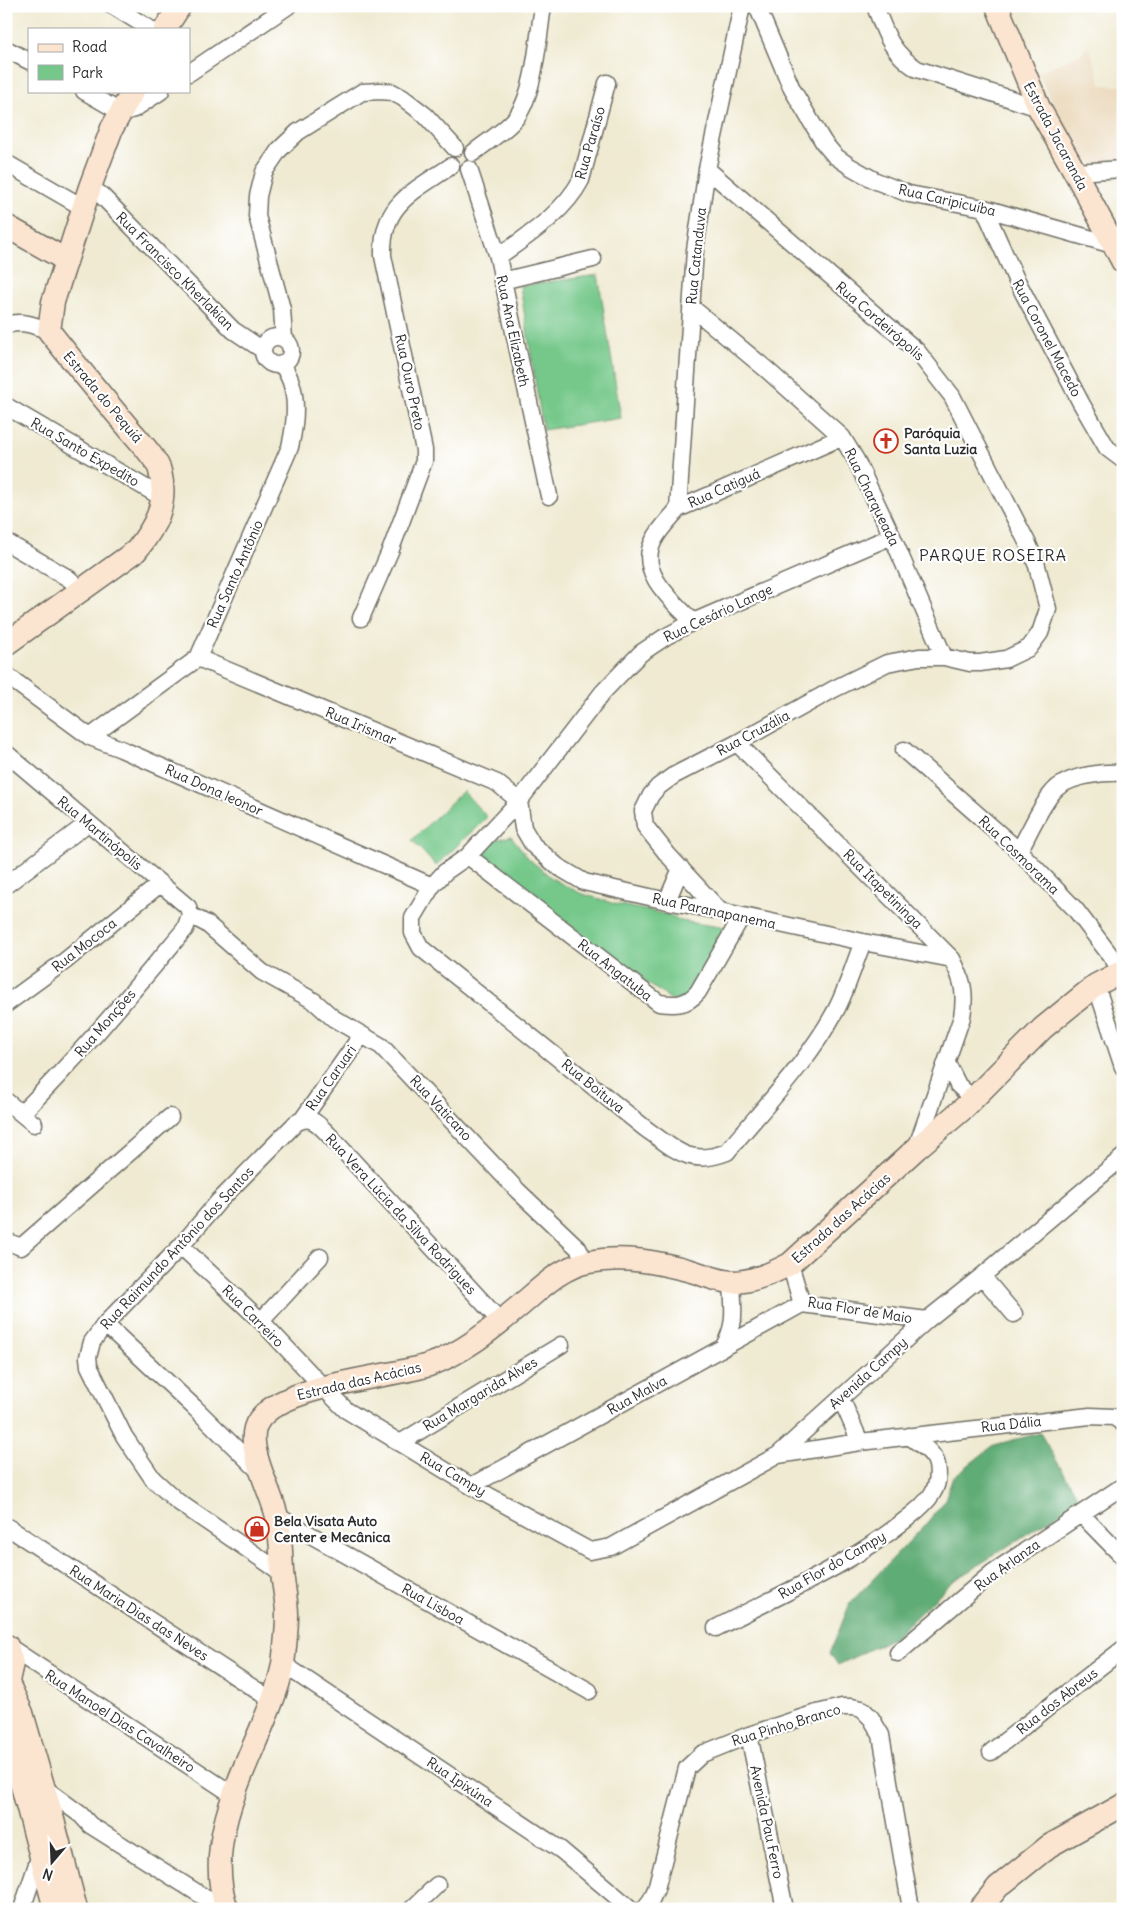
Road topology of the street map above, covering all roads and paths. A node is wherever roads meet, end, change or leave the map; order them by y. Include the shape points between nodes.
1 (113, 6) edge
2 (180, 6) edge
3 (288, 6) edge
4 (543, 6) edge
5 (742, 6) edge
6 (757, 6) edge
7 (875, 6) edge
8 (997, 6) edge
9 (148, 28) edge
10 (166, 28) edge
11 (6, 49) edge
12 (28, 60) edge
13 (190, 72) edge
14 (607, 83) dead end
15 (86, 92) edge
16 (132, 92) edge
17 (160, 92) edge
18 (1038, 108) junction
19 (122, 113) junction
20 (455, 148) junction
21 (471, 161) junction
22 (6, 163) edge
23 (451, 166) junction
24 (707, 169) junction
25 (1123, 169) edge
26 (1075, 172) junction
27 (87, 198) junction
28 (984, 208) junction
29 (6, 226) edge
30 (1118, 253) edge
31 (498, 257) junction
32 (593, 259) dead end
33 (66, 260) junction
34 (502, 282) junction
35 (691, 307) junction
36 (6, 325) edge
37 (49, 331) junction
38 (284, 339) junction
39 (264, 350) junction
40 (282, 364) junction
41 (6, 406) edge
42 (842, 436) junction
43 (1123, 460) edge
44 (549, 496) dead end
45 (163, 498) junction
46 (678, 509) junction
47 (892, 536) junction
48 (6, 542) edge
49 (82, 590) junction
50 (361, 618) dead end
51 (693, 622) junction
52 (6, 644) edge
53 (944, 657) junction
54 (198, 658) junction
55 (6, 675) edge
56 (90, 737) junction
57 (737, 743) junction
58 (904, 750) dead end
59 (7, 756) edge
60 (1123, 772) edge
61 (519, 801) junction
62 (88, 822) junction
63 (1019, 851) junction
64 (468, 856) junction
65 (681, 868) junction
66 (160, 884) junction
67 (6, 885) edge
68 (432, 886) junction
69 (667, 901) junction
70 (720, 911) junction
71 (742, 916) junction
72 (188, 922) junction
73 (862, 942) junction
74 (952, 959) junction
75 (1123, 971) edge
76 (275, 979) joint
77 (1096, 985) junction
78 (6, 1004) edge
79 (361, 1036) junction
80 (947, 1063) junction
81 (1123, 1067) edge
82 (973, 1099) junction
83 (6, 1101) edge
84 (170, 1117) dead end
85 (299, 1121) junction
86 (917, 1148) junction
87 (1123, 1157) edge
88 (14, 1244) edge
89 (181, 1246) junction
90 (320, 1257) dead end
91 (585, 1262) junction
92 (790, 1264) junction
93 (982, 1276) junction
94 (732, 1282) junction
95 (802, 1304) junction
96 (1014, 1314) dead end
97 (927, 1320) junction
98 (261, 1321) junction
99 (501, 1322) junction
100 (105, 1324) junction
101 (561, 1345) dead end
102 (723, 1348) junction
103 (323, 1388) junction
104 (841, 1398) junction
105 (1118, 1420) edge
106 (909, 1436) junction
107 (860, 1442) junction
108 (400, 1443) junction
109 (778, 1455) junction
110 (262, 1475) junction
111 (472, 1486) junction
112 (1123, 1486) edge
113 (1081, 1514) junction
114 (277, 1516) junction
115 (6, 1526) edge
116 (590, 1551) joint
117 (1123, 1557) edge
118 (282, 1574) junction
119 (716, 1628) dead end
120 (7, 1646) edge
121 (1123, 1649) edge
122 (898, 1653) dead end
123 (283, 1664) junction
124 (7, 1680) edge
125 (589, 1691) dead end
126 (273, 1701) junction
127 (6, 1726) edge
128 (749, 1735) junction
129 (991, 1752) dead end
130 (43, 1787) junction
131 (234, 1796) junction
132 (1123, 1805) edge
133 (44, 1824) junction
134 (90, 1825) junction
135 (41, 1852) junction
136 (437, 1885) dead end
137 (22, 1909) edge
138 (56, 1909) edge
139 (76, 1909) edge
140 (223, 1909) edge
141 (228, 1909) edge
142 (412, 1909) edge
143 (631, 1909) edge
144 (644, 1909) edge
145 (785, 1909) edge
146 (911, 1909) edge
147 (980, 1909) edge

1 - 9 street
2 - 10 main road
3 - 13 street
4 - 21 street via 530,86 521,109
5 - 24 street, Rua Catanduva
6 - 28 street, Rua Caripicuíba via 792,89 835,156 876,181 909,194
7 - 18 street via 893,47 902,59 917,69
8 - 18 main road, Estrada Jacaranda
11 - 12 street
14 - 31 street, Rua Paraíso via 581,180 575,191 555,212
15 - 19 street
16 - 19 main road
17 - 19 street
18 - 26 main road, Estrada Jacaranda
19 - 27 main road via 112,128
20 - 21 street via 463,146 470,150
20 - 23 street via 448,158
20 - 38 street via 403,98 392,92 380,91 362,92 298,132 279,150 264,172 257,216 282,309
21 - 23 street via 462,172
21 - 31 street, Rua Ana Elizabeth
22 - 27 street, Rua Francisco Kherlakian
23 - 50 street, Rua Ouro Preto via 395,207 384,233 382,256 424,461
24 - 35 street, Rua Catanduva via 695,250
24 - 53 street, Rua Cordeirópolis via 925,360 952,396 1019,525 1037,566 1048,609 1040,633 1029,648 1006,659 980,664
25 - 26 street
26 - 30 main road, Estrada Jacaranda
27 - 33 main road
27 - 39 street, Rua Francisco Kherlakian via 101,195 233,330
28 - 30 street, Rua Caripicuíba
28 - 43 street, Rua Coronel Macedo via 1015,277 1081,402 1107,448
29 - 33 main road
31 - 34 street, Rua Ana Elizabeth
32 - 34 street
33 - 37 main road via 53,302
34 - 44 street, Rua Ana Elizabeth
35 - 42 street, Rua Charqueada
35 - 46 street, Rua Catanduva
36 - 37 street via 33,324
37 - 45 main road, Estrada do Pequiá via 160,469
38 - 39 street via 271,338
38 - 40 street via 290,345 291,354
39 - 40 street via 269,362
40 - 54 street, Rua Santo Antônio via 289,375 294,396 290,447
41 - 45 street, Rua Santo Expedito
42 - 46 street, Rua Catiguá
42 - 47 street, Rua Charqueada
45 - 49 main road, Estrada do Pequiá via 157,519 136,551
46 - 51 street, Rua Catiguá via 652,542 649,565 668,596
47 - 51 street, Rua Cesário Lange
47 - 53 street, Rua Charqueada
48 - 49 street via 68,578
49 - 52 main road, Estrada do Pequiá
51 - 61 street, Rua Cesário Lange via 657,642 629,665
53 - 57 street, Rua Cruzália via 919,657 886,663
54 - 56 street
54 - 61 street, Rua Irismar via 497,783
55 - 56 street, Rua Dona leonor
56 - 68 street, Rua Dona leonor
57 - 65 street, Rua Cruzália via 674,776 658,787 646,802 643,811 645,826
57 - 74 street, Rua Itapetininga
58 - 63 street, Rua Cosmorama
59 - 62 street, Rua Martinópolis
60 - 63 street via 1073,779 1058,787
61 - 64 street, Rua Boituva
61 - 69 street, Rua Paranapanema via 523,828 533,845 557,866 584,882
62 - 66 street, Rua Martinópolis
62 - 67 street
63 - 75 street, Rua Cosmorama via 1075,909
64 - 68 street, Rua Boituva
64 - 71 street, Rua Angatuba via 658,1003 682,1005 692,1000
65 - 69 street
65 - 70 street, Rua Cruzália
66 - 72 street, Rua Martinópolis via 188,907
66 - 78 street, Rua Mococa via 65,962
68 - 73 street, Rua Boituva via 413,918 413,933 421,948 646,1129 684,1155 696,1159 727,1152 800,1063 838,1008
69 - 70 street, Rua Paranapanema
70 - 71 street, Rua Paranapanema
71 - 73 street, Rua Paranapanema
72 - 76 street, Rua Martinópolis via 206,924 262,972
72 - 83 street, Rua Monções via 28,1118
73 - 74 street, Rua Paranapanema
74 - 80 street, Rua Itapetininga via 962,979 965,1001
75 - 77 main road, Estrada das Acácias
76 - 79 street, Rua Vaticano via 314,1001
77 - 81 street
77 - 82 main road, Estrada das Acácias via 1043,1028
79 - 85 street, Rua Caruari
79 - 91 street, Rua Vaticano via 381,1046 518,1191 578,1248
80 - 82 street via 958,1085
80 - 86 street, Rua Itapetininga
82 - 86 main road, Estrada das Acácias
84 - 88 street
85 - 89 street, Rua Raimundo Antônio dos Santos via 219,1201
85 - 99 street, Rua Vera Lúcia da Silva Rodrigues via 313,1120 328,1134
86 - 92 main road, Estrada das Acácias
87 - 93 street, Avenida Campy
89 - 98 street, Rua Carreiro
89 - 100 street, Rua Raimundo Antônio dos Santos
90 - 98 street
91 - 94 main road, Estrada das Acácias via 624,1259 654,1263
91 - 99 main road, Estrada das Acácias via 550,1280
92 - 94 main road, Estrada das Acácias via 763,1276
92 - 95 street, Rua Flor de Maio
93 - 96 street
93 - 97 street, Avenida Campy
94 - 102 street via 734,1316 731,1333
95 - 97 street, Rua Flor de Maio
95 - 102 street, Rua Malva
97 - 104 street, Avenida Campy
98 - 103 street, Rua Carreiro
99 - 103 main road, Estrada das Acácias via 460,1350 432,1364
100 - 110 street
100 - 118 street, Rua Raimundo Antônio dos Santos via 92,1342 88,1366 124,1436 153,1479 177,1501
101 - 108 street, Rua Margarida Alves
102 - 111 street, Rua Malva
103 - 108 street, Rua Campy via 346,1410
103 - 110 main road, Estrada das Acácias via 279,1402 262,1416 254,1431
104 - 107 street
104 - 109 street, Avenida Campy
105 - 106 street, Rua Dália via 1090,1416
106 - 107 street, Rua Dália
106 - 119 street, Rua Flor do Campy via 936,1461 936,1487 928,1500 868,1547
107 - 109 street, Rua Dália
108 - 111 street, Rua Campy
109 - 116 street, Avenida Campy via 611,1548
110 - 114 main road, Estrada das Acácias
111 - 116 street, Rua Campy
112 - 113 street, Rua Arlanza
113 - 117 street
113 - 122 street, Rua Arlanza via 992,1573
114 - 118 main road, Estrada das Acácias
114 - 125 street, Rua Lisboa
115 - 126 street, Rua Maria Dias das Neves
118 - 123 main road, Estrada das Acácias via 287,1614
120 - 124 main road via 12,1664
120 - 131 street, Rua Manoel Dias Cavalheiro
121 - 129 street, Rua dos Abreus
123 - 126 main road, Estrada das Acácias
123 - 143 street, Rua Ipixúna via 561,1850
124 - 130 main road via 22,1713
126 - 131 main road, Estrada das Acácias
127 - 133 main road
128 - 144 street, Rua Pinho Branco via 702,1754 687,1768 656,1889
128 - 145 street, Avenida Pau Ferro
128 - 146 street, Rua Pinho Branco via 842,1707 862,1709 872,1718 881,1735
130 - 133 main road
130 - 134 street
131 - 141 main road, Estrada das Acácias via 219,1851 222,1892
132 - 147 main road via 1049,1846 998,1887
133 - 134 street via 72,1820
133 - 135 main road
133 - 139 main road
134 - 140 street
135 - 137 street
135 - 138 main road
136 - 142 street

